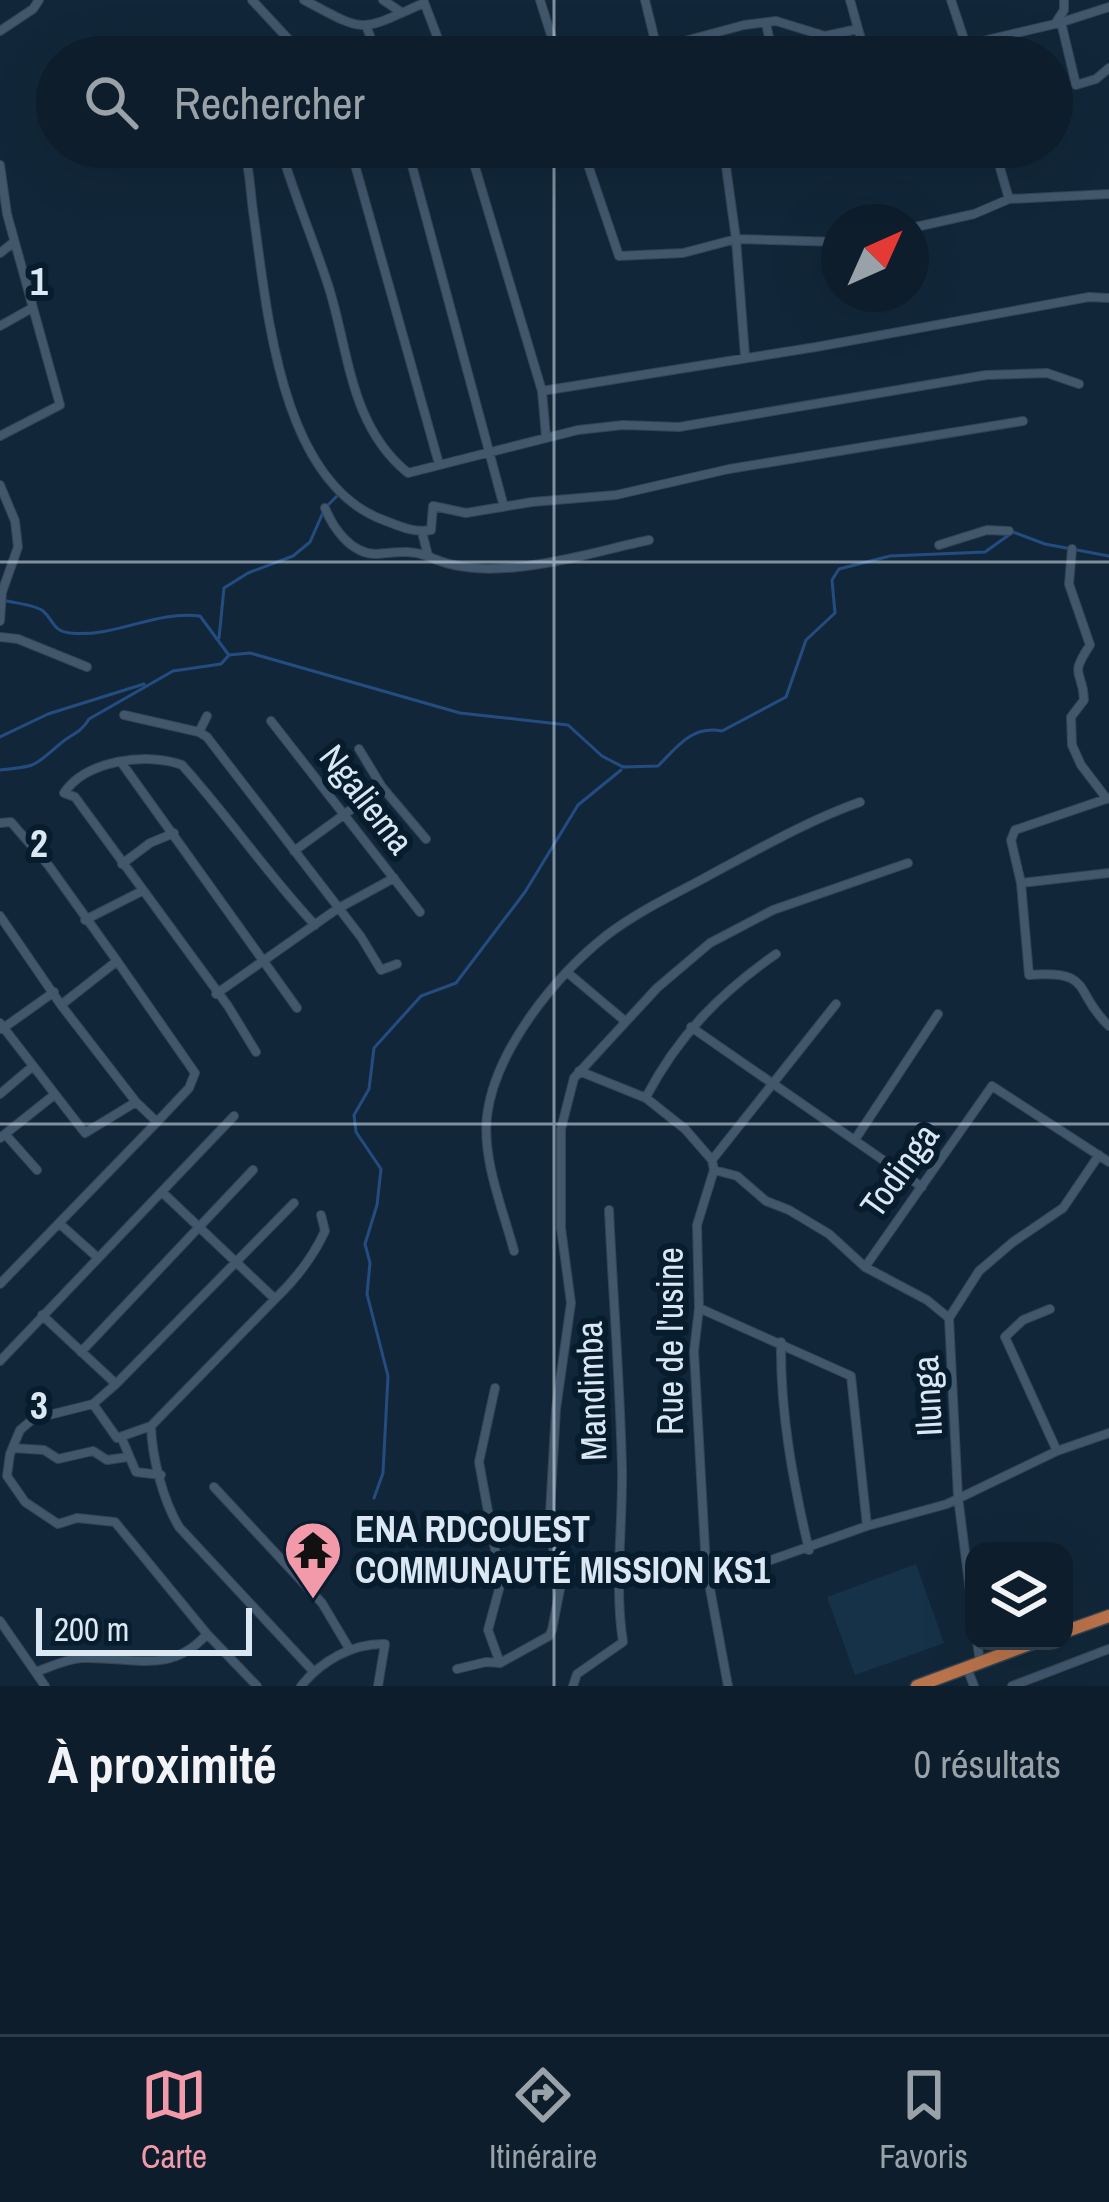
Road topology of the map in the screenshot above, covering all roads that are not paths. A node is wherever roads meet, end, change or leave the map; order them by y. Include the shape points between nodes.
1 (39, 0) edge
2 (251, 0) edge
3 (304, 0) edge
4 (383, 0) edge
5 (540, 0) edge
6 (644, 0) edge
7 (850, 0) edge
8 (951, 0) edge
9 (1064, 0) edge
10 (424, 2) edge
11 (1109, 7) edge
12 (402, 13) junction
13 (1059, 21) junction
14 (766, 23) junction
15 (368, 28) junction
16 (858, 29) junction
17 (0, 31) edge
18 (285, 36) edge
19 (371, 36) edge
20 (437, 36) edge
21 (551, 36) edge
22 (653, 36) edge
23 (717, 36) edge
24 (769, 36) edge
25 (860, 36) edge
26 (963, 36) edge
27 (1001, 36) edge
28 (1063, 36) edge
29 (1109, 70) edge
30 (1073, 75) edge
31 (0, 165) edge
32 (247, 168) edge
33 (287, 168) edge
34 (356, 168) edge
35 (414, 168) edge
36 (476, 168) edge
37 (589, 168) edge
38 (726, 168) edge
39 (1000, 168) edge
40 (1109, 194) edge
41 (1009, 200) junction
42 (929, 223) edge
43 (736, 239) junction
44 (821, 241) edge
45 (14, 242) junction
46 (0, 253) edge
47 (1109, 298) edge
48 (32, 308) junction
49 (0, 326) edge
50 (745, 356) junction
51 (1079, 384) dead end
52 (542, 391) junction
53 (1023, 421) dead end
54 (0, 436) edge
55 (546, 437) junction
56 (488, 456) junction
57 (439, 464) junction
58 (0, 484) edge
59 (504, 507) junction
60 (325, 508) dead end
61 (1009, 531) dead end
62 (422, 532) junction
63 (650, 540) dead end
64 (939, 545) dead end
65 (1072, 550) dead end
66 (428, 556) junction
67 (0, 621) edge
68 (0, 637) edge
69 (87, 667) dead end
70 (124, 715) dead end
71 (207, 716) dead end
72 (271, 721) dead end
73 (199, 732) junction
74 (359, 748) dead end
75 (120, 760) junction
76 (382, 787) junction
77 (1108, 798) edge
78 (860, 802) dead end
79 (346, 815) junction
80 (0, 823) edge
81 (174, 833) junction
82 (426, 839) dead end
83 (294, 850) junction
84 (908, 863) dead end
85 (122, 864) junction
86 (1109, 873) edge
87 (394, 878) junction
88 (1021, 883) junction
89 (142, 891) junction
90 (337, 909) junction
91 (420, 912) dead end
92 (0, 916) edge
93 (85, 920) junction
94 (315, 925) junction
95 (776, 953) dead end
96 (117, 961) junction
97 (262, 963) junction
98 (397, 964) dead end
99 (568, 973) junction
100 (54, 992) junction
101 (216, 994) junction
102 (836, 1004) dead end
103 (61, 1005) junction
104 (297, 1008) dead end
105 (938, 1014) dead end
106 (625, 1021) junction
107 (1109, 1026) edge
108 (1, 1027) edge
109 (691, 1027) junction
110 (256, 1052) dead end
111 (33, 1066) junction
112 (579, 1071) junction
113 (775, 1085) junction
114 (0, 1094) edge
115 (53, 1095) junction
116 (646, 1098) junction
117 (136, 1102) junction
118 (234, 1116) dead end
119 (157, 1122) junction
120 (2, 1136) edge
121 (856, 1138) junction
122 (1099, 1155) junction
123 (1109, 1162) edge
124 (713, 1165) junction
125 (38, 1170) dead end
126 (253, 1170) dead end
127 (922, 1187) junction
128 (163, 1193) junction
129 (294, 1203) dead end
130 (609, 1210) dead end
131 (321, 1215) dead end
132 (60, 1224) junction
133 (199, 1226) junction
134 (514, 1251) dead end
135 (97, 1257) junction
136 (238, 1261) junction
137 (866, 1267) junction
138 (0, 1283) edge
139 (275, 1299) junction
140 (699, 1308) junction
141 (1050, 1309) dead end
142 (42, 1315) junction
143 (950, 1318) junction
144 (781, 1342) junction
145 (80, 1352) junction
146 (0, 1361) edge
147 (116, 1384) junction
148 (495, 1388) dead end
149 (93, 1404) junction
150 (151, 1426) junction
151 (1109, 1433) edge
152 (122, 1438) junction
153 (13, 1448) junction
154 (1057, 1451) junction
155 (128, 1457) junction
156 (160, 1475) junction
157 (214, 1487) dead end
158 (958, 1497) junction
159 (866, 1526) junction
160 (808, 1550) junction
161 (965, 1552) edge
162 (709, 1582) junction
163 (1109, 1616) edge
164 (0, 1621) edge
165 (1073, 1629) edge
166 (207, 1634) junction
167 (1109, 1649) edge
168 (350, 1650) junction
169 (975, 1650) edge
170 (1013, 1650) edge
171 (500, 1663) junction
172 (973, 1664) junction
173 (457, 1669) dead end
174 (313, 1671) junction
175 (36, 1672) junction
176 (45, 1686) edge
177 (257, 1686) edge
178 (301, 1686) edge
179 (378, 1686) edge
180 (573, 1686) edge
181 (728, 1686) edge
182 (917, 1686) edge
183 (974, 1686) edge
184 (1012, 1686) edge

1 - 17 street
2 - 18 street
3 - 15 street
4 - 12 street
5 - 21 street
6 - 22 street
7 - 16 street
8 - 26 street
9 - 13 street
10 - 12 street
10 - 20 street
11 - 13 street
12 - 15 street
13 - 27 street
13 - 28 street
14 - 16 street via 825,36
14 - 23 street
14 - 24 street
15 - 19 street
16 - 25 street
29 - 30 street via 1076,86
31 - 45 street
32 - 62 street via 298,426 348,502
33 - 57 street via 333,301 355,398 402,469 413,474
34 - 57 street
35 - 56 street
36 - 52 street
37 - 43 street via 619,256 683,253
38 - 43 street
39 - 41 street
40 - 41 street
41 - 42 street
43 - 44 street
43 - 50 street
45 - 46 street
45 - 48 street
47 - 50 street
48 - 49 street
48 - 54 street via 60,405
50 - 52 street
51 - 55 street via 1041,372 986,375 679,427 623,425
52 - 55 street
53 - 59 street via 616,495
55 - 56 street
56 - 57 street
56 - 59 street
58 - 67 street via 18,530
59 - 62 street via 466,514 433,506 431,530
60 - 66 street via 338,535 359,547
61 - 64 street
62 - 66 street
63 - 66 street via 503,569
65 - 77 street via 1070,584 1090,645 1078,662 1084,700 1070,717 1072,745 1085,775
68 - 69 street
70 - 73 street
71 - 73 street
72 - 79 street, Ngaliema
73 - 83 street
74 - 76 street
75 - 81 street
75 - 85 street via 64,793
75 - 94 street via 182,765
76 - 79 street
76 - 82 street
77 - 88 street via 1011,833
78 - 99 street via 800,825 628,921
79 - 83 street
79 - 87 street, Ngaliema
80 - 93 street via 11,822 50,866
81 - 85 street
81 - 97 street
83 - 90 street
84 - 106 street via 726,933
85 - 89 street
86 - 88 street
87 - 90 street
87 - 91 street, Ngaliema
88 - 107 street via 1029,975 1073,977
89 - 93 street
89 - 101 street
90 - 94 street
90 - 98 street via 381,970
92 - 100 street
93 - 96 street
94 - 97 street
95 - 109 street
96 - 103 street
96 - 119 street via 195,1072
97 - 101 street
97 - 104 street
99 - 106 street
99 - 134 street via 521,1030 491,1094 488,1150
100 - 103 street
100 - 108 street
101 - 110 street
102 - 113 street
103 - 117 street
105 - 121 street
106 - 112 street
108 - 111 street
109 - 113 street
109 - 116 street
111 - 114 street
111 - 115 street
112 - 116 street
112 - 171 street via 561,1129 559,1185 572,1303 549,1521 561,1584 549,1636
113 - 121 street
113 - 124 street
115 - 117 street via 88,1133
115 - 120 street
116 - 124 street
117 - 119 street
118 - 128 street
119 - 132 street
120 - 125 street
121 - 127 street
122 - 123 street
122 - 127 street, Todinga via 994,1085
122 - 143 street, Ilunga via 1063,1208 975,1275
124 - 137 street via 829,1234
124 - 140 street, Rue de l'usine via 697,1225
126 - 133 street
127 - 137 street, Todinga
128 - 133 street
128 - 135 street
129 - 136 street
130 - 180 street, Mandimba via 623,1642 577,1674
131 - 139 street via 320,1243
132 - 135 street
132 - 138 street
133 - 136 street
133 - 145 street
135 - 142 street
136 - 139 street
136 - 147 street
137 - 143 street, Todinga
139 - 150 street
140 - 144 street
140 - 162 street, Rue de l'usine via 697,1438
141 - 154 street via 1005,1336
142 - 145 street
142 - 146 street
143 - 158 street, Ilunga
144 - 159 street via 851,1376
144 - 160 street
145 - 147 street
147 - 149 street
148 - 171 street via 479,1462 501,1582 488,1630
149 - 152 street
149 - 153 street via 33,1419
150 - 152 street
150 - 156 street
151 - 154 street
152 - 155 street
153 - 155 street via 58,1459 93,1451 107,1460
153 - 166 street via 7,1476 25,1502 58,1523 115,1522
154 - 158 street
155 - 156 street via 136,1472
156 - 174 street via 179,1527
157 - 168 street via 322,1603
158 - 159 street
158 - 161 street, Ilunga
159 - 160 street
160 - 162 street
162 - 181 street, Rue de l'usine
163 - 165 highway
164 - 175 street
166 - 175 street via 175,1659 83,1658
166 - 177 street
167 - 184 street
168 - 174 street
168 - 179 street via 385,1644
169 - 172 street
170 - 172 highway
171 - 173 street
172 - 182 highway
172 - 183 street
174 - 178 street
175 - 176 street

